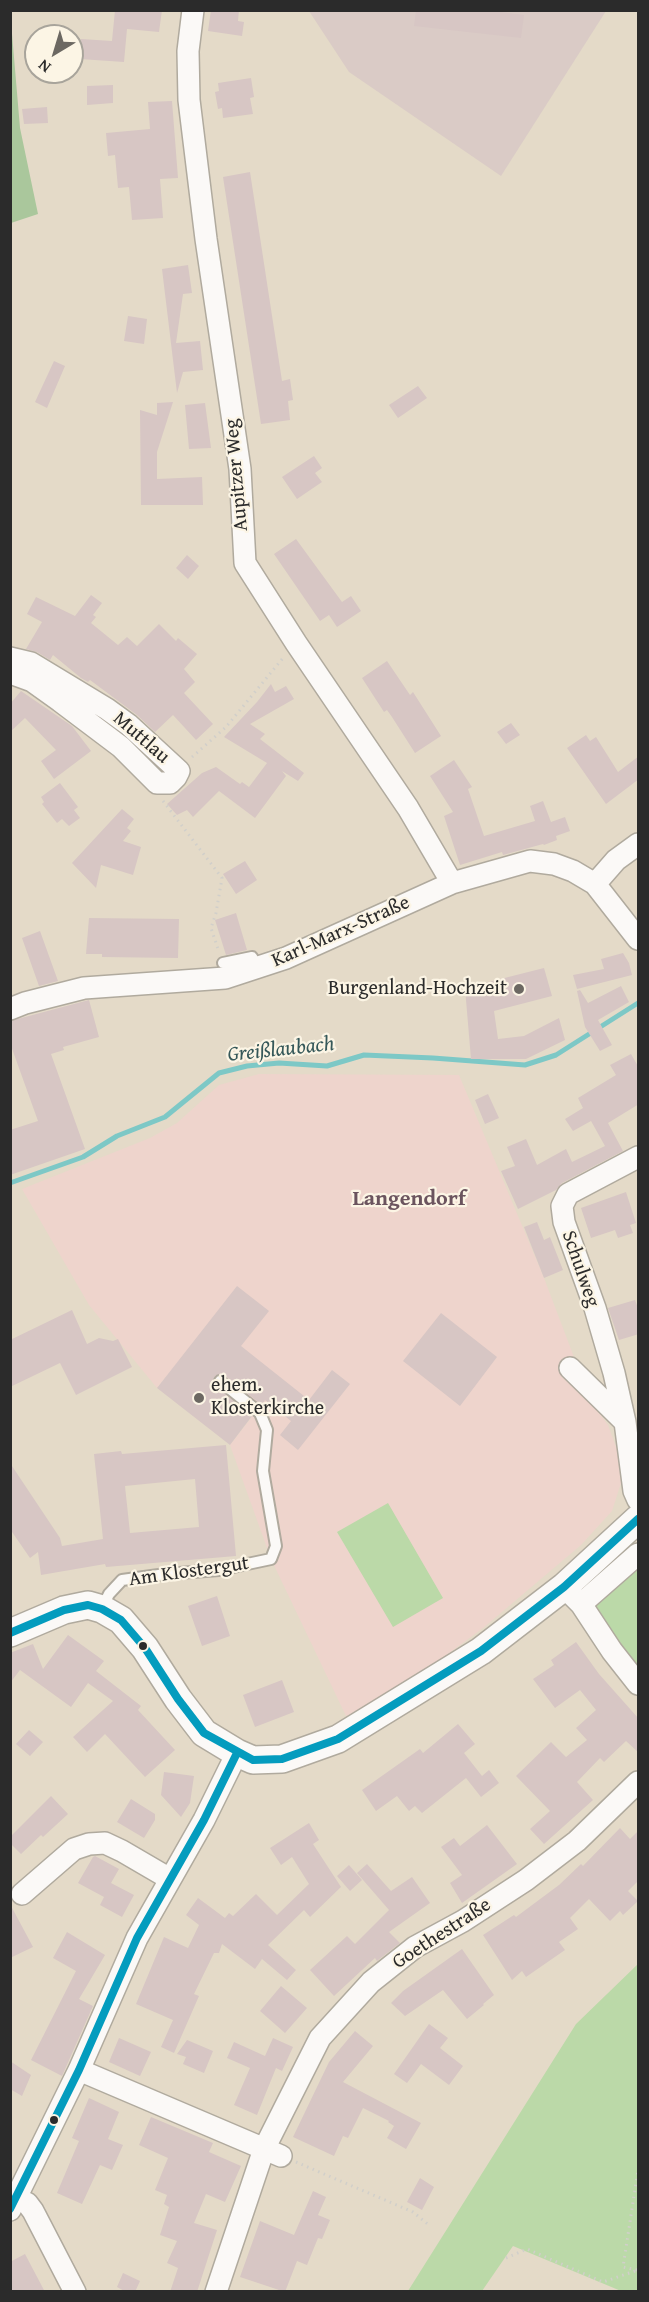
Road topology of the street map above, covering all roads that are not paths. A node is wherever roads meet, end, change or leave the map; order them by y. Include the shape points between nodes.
1 (193, 10) edge
2 (10, 658) edge
3 (10, 673) edge
4 (639, 844) edge
5 (452, 883) junction
6 (595, 884) junction
7 (639, 939) edge
8 (223, 963) road end
9 (258, 967) junction
10 (10, 1009) edge
11 (639, 1157) edge
12 (570, 1368) dead end
13 (220, 1381) dead end
14 (625, 1422) junction
15 (639, 1500) edge
16 (639, 1518) edge
17 (639, 1554) edge
18 (572, 1595) junction
19 (102, 1609) junction
20 (12, 1628) edge
21 (639, 1684) edge
22 (237, 1753) junction
23 (639, 1782) edge
24 (170, 1879) junction
25 (22, 1893) dead end
26 (79, 2070) junction
27 (272, 2152) junction
28 (13, 2205) edge
29 (75, 2292) edge
30 (216, 2292) edge

1 - 5 street, Aupitzer Weg via 188,51 189,100 240,469 244,557 296,643 408,808
2 - 3 street, Muttlau via 31,663 129,725 171,778 153,780 121,747 60,701 32,681
4 - 6 street via 616,860
5 - 6 street, Karl-Marx-Straße via 530,861 554,864
5 - 9 street, Karl-Marx-Straße
6 - 7 street, Karl-Marx-Straße
8 - 9 lane via 252,957
9 - 10 street, Karl-Marx-Straße via 225,978 84,988
11 - 14 street, Schulweg via 568,1194 562,1206 614,1372
12 - 14 street
13 - 19 lane, Am Klostergut via 260,1413 267,1430 263,1471 276,1546 271,1559 219,1570 122,1580
14 - 15 street, Schulweg via 634,1491
16 - 18 street
17 - 18 street
18 - 21 street
18 - 22 street via 338,1739 282,1759 253,1760
19 - 20 street via 88,1605 64,1610
19 - 22 street via 122,1620 136,1637 204,1733
22 - 24 street
23 - 27 street, Goethestraße via 577,1841 526,1880 415,1947 371,1982 320,2038
24 - 25 street via 122,1851 105,1844 89,1844 74,1849
24 - 26 street via 137,1938
26 - 27 street
26 - 28 street
27 - 30 street, Goethestraße
28 - 29 street via 27,2203 33,2211

